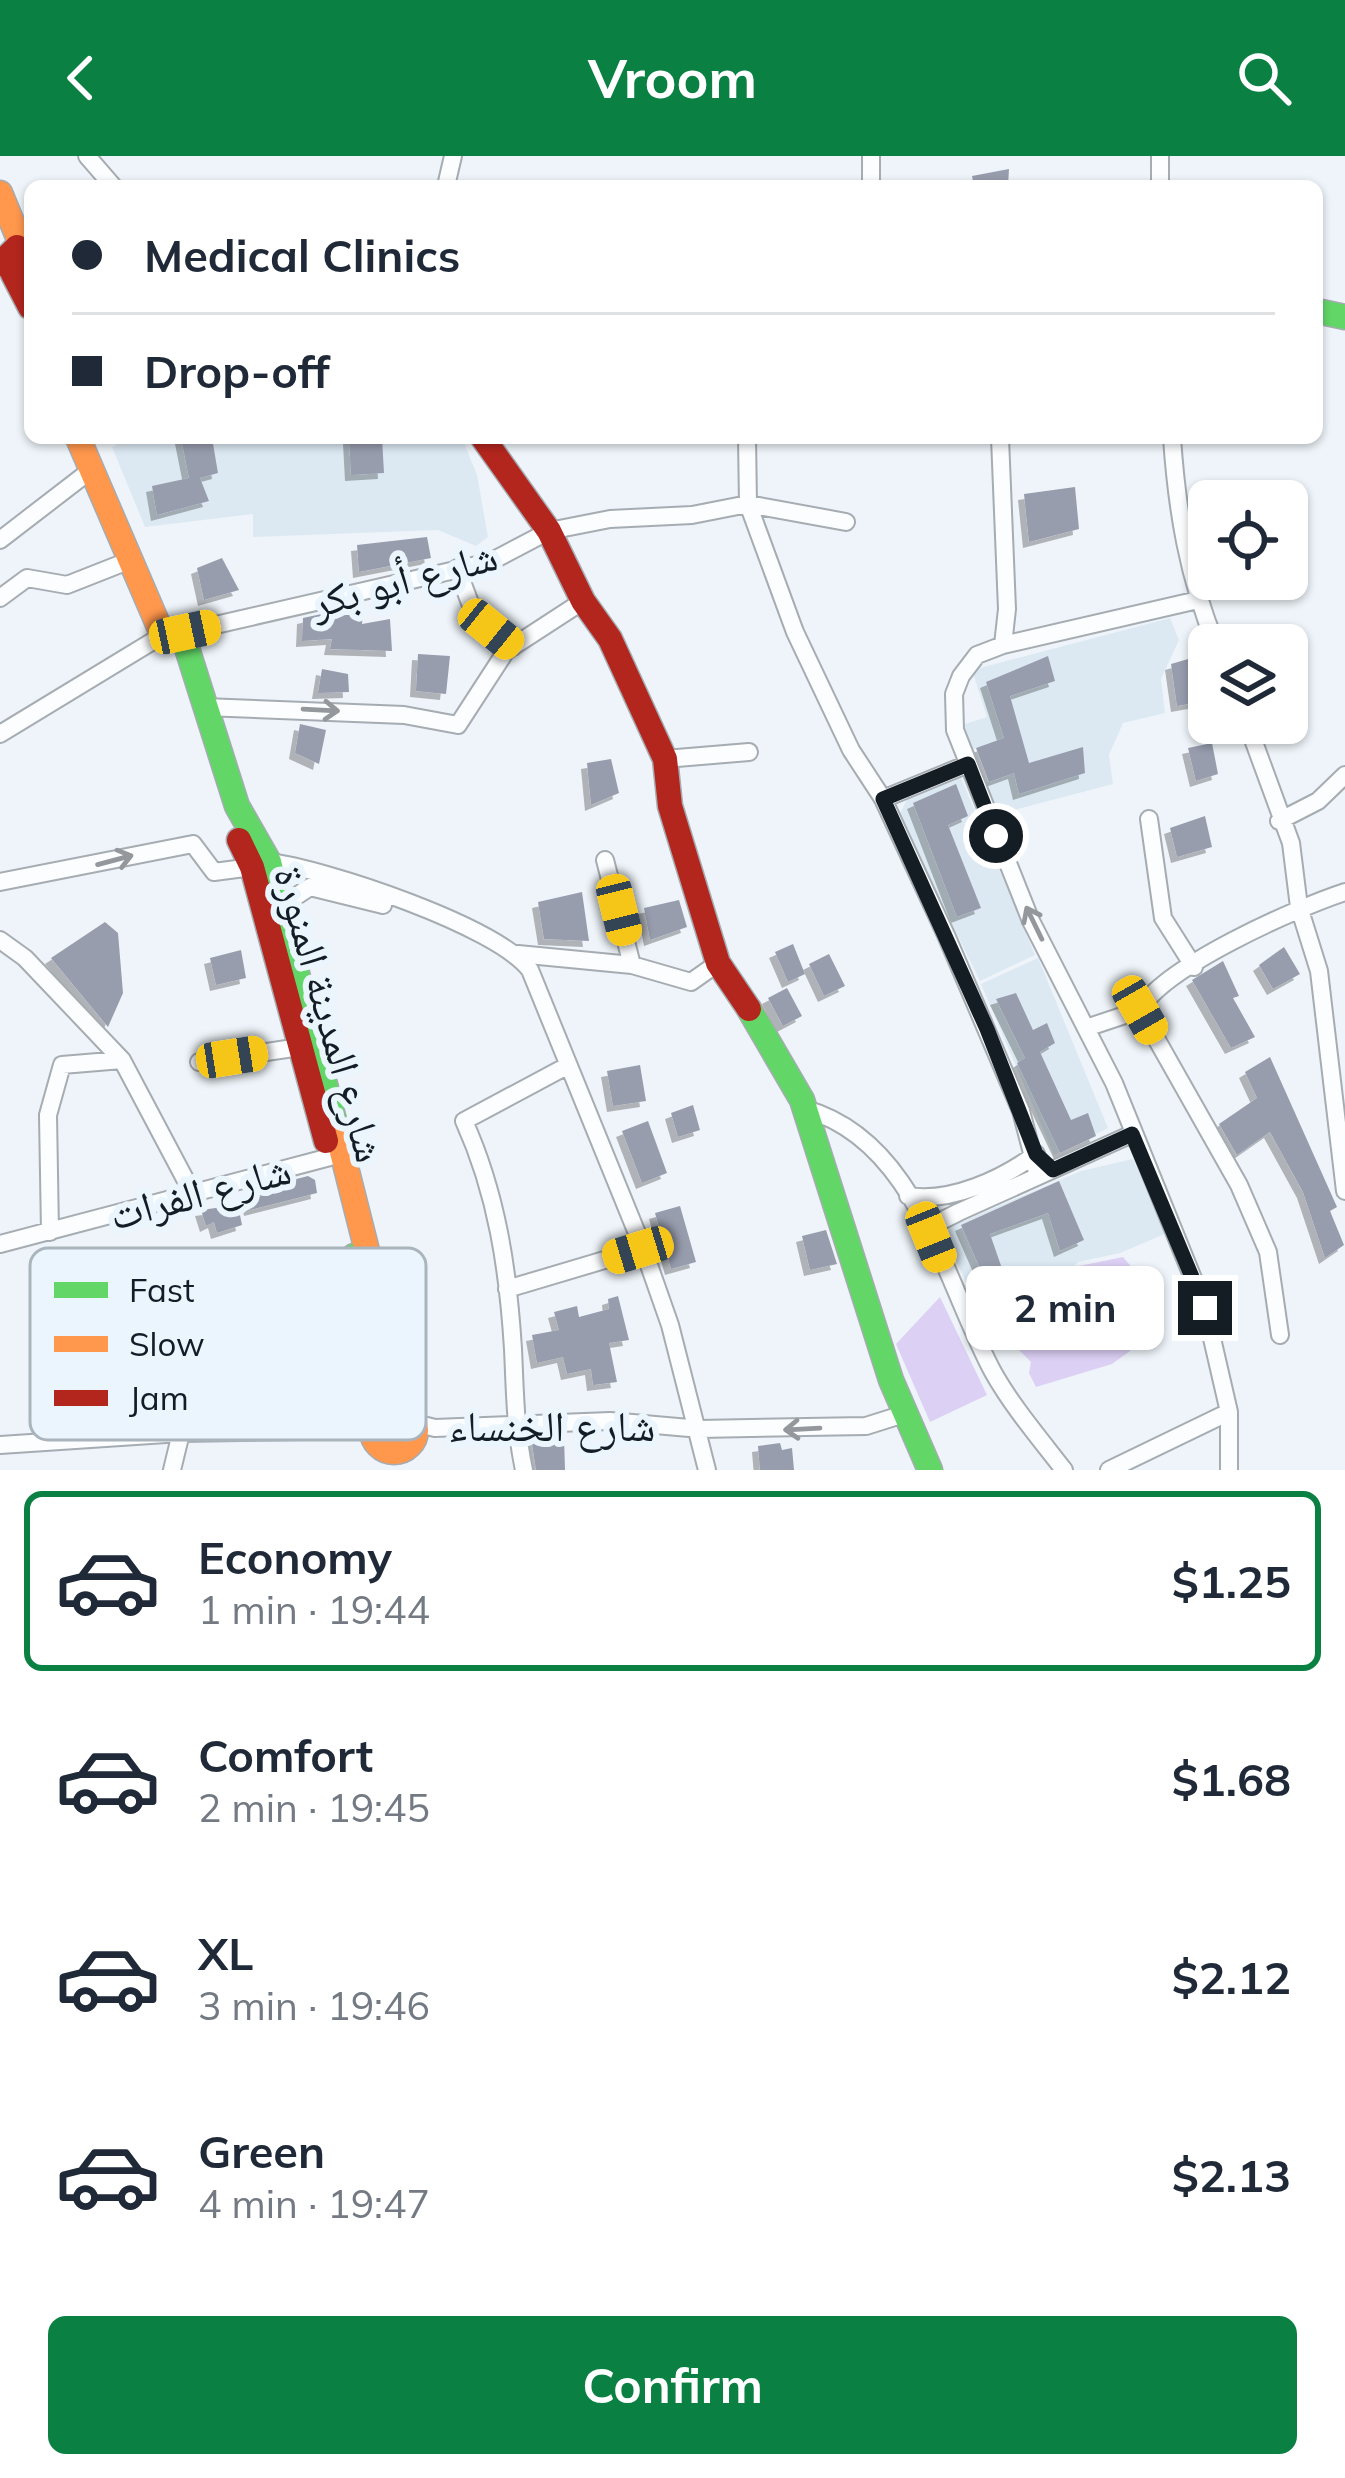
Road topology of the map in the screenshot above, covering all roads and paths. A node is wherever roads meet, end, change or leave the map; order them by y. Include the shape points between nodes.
1 (87, 156) edge
2 (108, 180) edge
3 (0, 194) edge
4 (20, 261) edge
5 (80, 444) edge
6 (96, 444) edge
7 (487, 444) edge
8 (747, 444) edge
9 (1000, 444) edge
10 (1172, 444) edge
11 (91, 470) junction
12 (748, 504) junction
13 (845, 522) dead end
14 (549, 532) junction
15 (0, 540) edge
16 (133, 559) junction
17 (1188, 560) edge
18 (457, 568) junction
19 (0, 598) edge
20 (1198, 600) joint
21 (583, 601) junction
22 (1208, 624) edge
23 (174, 637) junction
24 (1003, 645) junction
25 (513, 646) junction
26 (204, 706) junction
27 (0, 734) edge
28 (1253, 744) edge
29 (749, 752) dead end
30 (665, 759) junction
31 (968, 764) junction
32 (1345, 776) edge
33 (883, 799) junction
34 (1148, 820) dead end
35 (1279, 821) junction
36 (605, 860) dead end
37 (260, 865) junction
38 (0, 882) edge
39 (1345, 892) edge
40 (1299, 907) junction
41 (287, 931) junction
42 (0, 940) edge
43 (515, 957) junction
44 (546, 957) junction
45 (718, 963) junction
46 (632, 965) junction
47 (1194, 967) junction
48 (535, 979) junction
49 (1140, 1010) junction
50 (1088, 1027) junction
51 (299, 1047) junction
52 (122, 1060) junction
53 (199, 1062) dead end
54 (565, 1067) junction
55 (805, 1108) junction
56 (1132, 1134) junction
57 (1036, 1154) junction
58 (330, 1157) junction
59 (1046, 1173) junction
60 (1345, 1191) edge
61 (194, 1196) junction
62 (908, 1196) junction
63 (50, 1232) junction
64 (931, 1237) junction
65 (0, 1244) edge
66 (346, 1248) edge
67 (368, 1248) edge
68 (638, 1250) junction
69 (507, 1289) junction
70 (1280, 1335) dead end
71 (1229, 1412) junction
72 (904, 1414) junction
73 (513, 1422) junction
74 (426, 1424) edge
75 (694, 1428) junction
76 (70, 1440) edge
77 (179, 1440) edge
78 (379, 1440) edge
79 (0, 1445) edge
80 (172, 1470) edge
81 (384, 1470) edge
82 (524, 1470) edge
83 (703, 1470) edge
84 (931, 1470) edge
85 (1064, 1470) edge
86 (1109, 1470) edge
87 (1229, 1470) edge

1 - 2 street
3 - 4 main road
5 - 11 main road, شارع المدينة المنورة
6 - 23 main road, شارع المدينة المنورة
7 - 14 main road
8 - 12 street
9 - 24 street
10 - 17 street
11 - 15 street
11 - 16 main road, شارع المدينة المنورة
12 - 13 street
12 - 14 street, شارع أبو بكر
12 - 33 street via 795,632
14 - 18 street, شارع أبو بكر via 490,562
14 - 21 main road
16 - 19 street via 68,585 27,578
16 - 23 main road, شارع المدينة المنورة
18 - 23 street, شارع أبو بكر
18 - 25 street via 470,603
20 - 22 street
20 - 24 street
21 - 25 street
21 - 30 main road via 610,639
23 - 26 main road
23 - 27 street, شارع أبو بكر via 153,641
23 - 37 main road, شارع المدينة المنورة
24 - 31 street via 977,655 954,694
26 -> 25 street via 458,725
26 - 37 main road
28 - 35 street
29 - 30 street
30 - 45 main road via 670,806
31 - 33 street
50 -> 31 street via 1031,921
32 - 35 street
33 - 57 street
34 - 47 street via 1163,918
35 - 40 street via 1292,843
36 - 46 street
38 -> 37 street via 193,844 214,872
37 - 41 main road
37 - 43 street via 401,899
37 - 51 main road, شارع المدينة المنورة
39 - 40 street
40 - 47 street
40 - 60 street via 1319,971
41 - 43 street via 292,899 324,888
41 - 67 main road
42 - 52 street
43 - 44 street
43 - 48 street
43 - 54 street
44 - 46 street
44 - 48 street
45 - 46 street via 691,982
45 - 55 main road via 778,1051
47 - 49 street via 1149,993
48 - 75 street via 643,1248
49 - 50 street
49 - 70 street via 1268,1252
50 - 56 street
51 - 53 street
51 - 58 main road, شارع المدينة المنورة
52 - 61 street
52 - 63 street via 62,1065 48,1114
54 - 68 street
54 - 69 street via 464,1121 498,1215
55 - 62 street via 851,1126
55 - 72 main road
56 - 59 street
56 - 71 street via 1205,1308
57 - 59 street
57 - 62 street via 970,1188
58 - 61 street, شارع الفرات
58 - 66 main road, شارع المدينة المنورة
59 - 64 street via 937,1223
61 - 63 street, شارع الفرات
62 - 64 street
63 - 65 street, شارع الفرات
64 - 85 street via 996,1376
68 - 69 street
68 - 75 street
69 - 73 street
71 - 86 street
71 - 87 street
72 -> 75 street, شارع الخنساء via 866,1426
72 - 84 main road
73 - 74 street, شارع الخنساء
73 - 75 street, شارع الخنساء
73 - 82 street
75 - 83 street
76 - 79 street
77 - 80 street
78 - 81 main road, شارع المدينة المنورة

